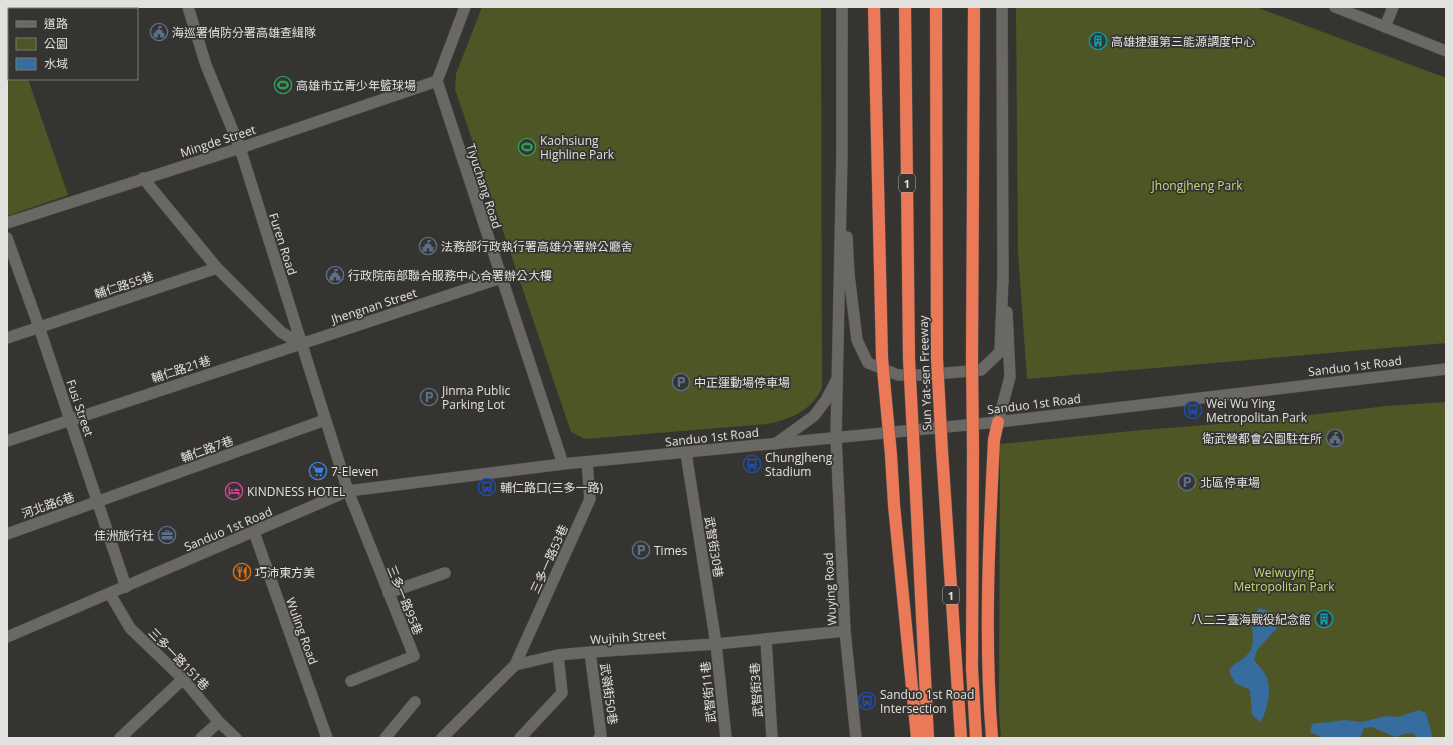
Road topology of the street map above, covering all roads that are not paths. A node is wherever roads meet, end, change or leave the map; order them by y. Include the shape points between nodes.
1 (188, 7) edge
2 (465, 7) edge
3 (842, 7) edge
4 (874, 7) edge
5 (905, 7) edge
6 (936, 7) edge
7 (974, 7) edge
8 (1002, 7) edge
9 (1335, 7) edge
10 (1393, 7) edge
11 (1385, 27) junction
12 (1446, 51) edge
13 (437, 81) junction
14 (240, 148) junction
15 (842, 152) junction
16 (143, 178) junction
17 (7, 223) edge
18 (7, 238) edge
19 (217, 268) junction
20 (1003, 277) junction
21 (501, 278) junction
22 (39, 327) junction
23 (7, 338) edge
24 (301, 344) junction
25 (1446, 369) edge
26 (837, 379) junction
27 (70, 420) junction
28 (325, 420) junction
29 (998, 422) junction
30 (836, 438) junction
31 (7, 441) edge
32 (775, 444) junction
33 (686, 453) junction
34 (587, 462) junction
35 (563, 464) junction
36 (348, 491) junction
37 (98, 502) junction
38 (254, 532) junction
39 (7, 534) edge
40 (444, 573) dead end
41 (126, 587) junction
42 (388, 593) junction
43 (110, 594) junction
44 (845, 631) junction
45 (7, 637) edge
46 (766, 639) junction
47 (716, 644) junction
48 (590, 652) junction
49 (558, 655) junction
50 (516, 665) junction
51 (183, 679) junction
52 (351, 681) dead end
53 (415, 702) dead end
54 (219, 722) junction
55 (120, 738) edge
56 (201, 738) edge
57 (236, 738) edge
58 (327, 738) edge
59 (385, 738) edge
60 (442, 738) edge
61 (520, 738) edge
62 (599, 738) edge
63 (726, 738) edge
64 (772, 738) edge
65 (856, 738) edge
66 (917, 738) edge
67 (928, 738) edge
68 (961, 738) edge
69 (976, 738) edge
70 (992, 738) edge

1 - 14 street, Furen Road via 206,65
2 - 13 street
3 - 15 street
4 - 66 highway, bridge via 882,358
5 - 67 highway, Sun Yat-sen Freeway / 1, bridge via 909,359
6 - 68 highway, Sun Yat-sen Freeway / 1, bridge via 938,359
7 - 69 highway, bridge via 972,668
8 - 20 street
9 - 11 street
10 - 11 street
11 - 12 street
13 - 14 street, Mingde Street
13 - 21 street, Tiyuchang Road
14 - 16 street, Mingde Street
14 - 24 street, Furen Road
15 - 20 street via 849,274 857,340 868,363 898,375 923,376 981,370 1000,352
15 - 26 street, Wuying Road
16 - 17 street, Mingde Street
16 - 19 street
18 - 22 street, Fusi Street
19 - 22 street, 輔仁路55巷
19 - 24 street via 281,332
20 - 29 street via 1009,331 1010,377
21 - 24 street, Jhengnan Street
21 - 35 street, Tiyuchang Road
22 - 23 street, 輔仁路55巷
22 - 27 street, Fusi Street
24 - 27 street, 輔仁路21巷
24 - 28 street, Furen Road
25 - 29 street, Sanduo 1st Road
26 - 30 street, Wuying Road
26 - 32 street via 814,416
27 - 31 street, 輔仁路21巷
27 - 37 street, Fusi Street
28 - 36 street, Furen Road
28 - 37 street, 輔仁路7巷
29 - 30 street, Sanduo 1st Road
29 - 70 highway via 994,440 990,584
30 - 32 street, Sanduo 1st Road
30 - 44 street, Wuying Road
32 - 33 street, Sanduo 1st Road
33 - 34 street, Sanduo 1st Road
33 - 47 street, 武智街30巷
34 - 35 street, Sanduo 1st Road
34 - 50 street, 三多一路53巷 via 590,499
35 - 36 street, Sanduo 1st Road
36 - 38 street, Sanduo 1st Road
36 - 42 street, 三多一路95巷
37 - 39 street, 河北路6巷
37 - 41 street, Fusi Street
38 - 41 street, Sanduo 1st Road
38 - 58 street, Wuling Road
40 - 42 street
41 - 43 street, Sanduo 1st Road
42 - 52 street, 三多一路95巷 via 414,656
43 - 45 street, Sanduo 1st Road
43 - 51 street, 三多一路151巷 via 130,628
44 - 46 street, Wujhih Street
44 - 65 street, Wuying Road
46 - 47 street, Wujhih Street
46 - 64 street, 武智街3巷
47 - 48 street, Wujhih Street
47 - 63 street, 武智街11巷
48 - 49 street, Wujhih Street
48 - 62 street, 武嶺街50巷 via 601,736
49 - 50 street, Wujhih Street
49 - 61 street via 562,693
50 - 60 street
51 - 54 street, 三多一路151巷
51 - 55 street
53 - 59 street
54 - 56 street
54 - 57 street, 三多一路151巷

